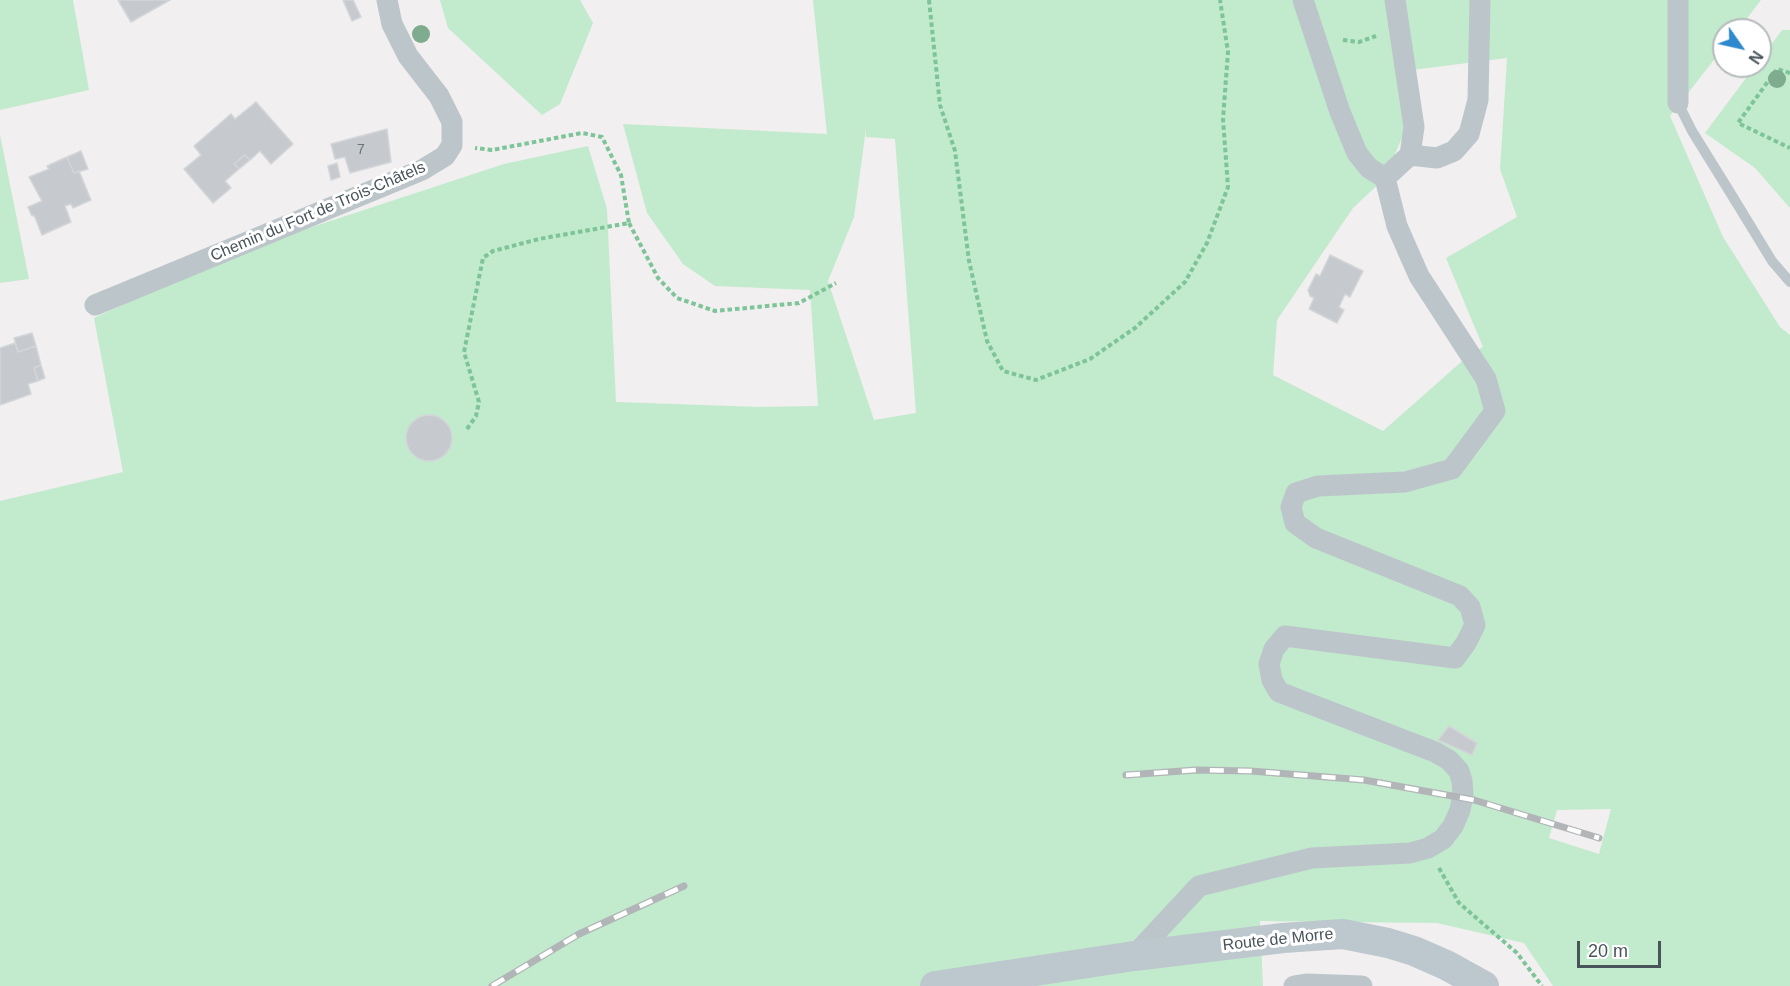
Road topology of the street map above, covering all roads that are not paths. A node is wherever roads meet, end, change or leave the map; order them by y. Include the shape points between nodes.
1 (387, 0) edge
2 (1304, 0) edge
3 (1395, 0) edge
4 (1480, 0) edge
5 (1678, 0) edge
6 (1678, 103) joint
7 (1410, 155) junction
8 (1385, 178) junction
9 (1790, 282) edge
10 (95, 305) dead end
11 (1134, 956) junction
12 (935, 986) edge
13 (1294, 986) edge
14 (1362, 986) edge
15 (1484, 986) edge

1 - 10 street, Chemin du Fort de Trois-Châtels via 392,24 408,56 439,96 452,122 452,145 445,156 422,170
2 - 8 street via 1357,153 1369,168
3 - 7 street via 1414,127
4 - 7 street via 1478,100 1469,134 1454,151 1437,158
5 - 6 street
6 - 9 lane via 1773,261
7 - 8 street
8 - 11 street via 1397,226 1419,276 1486,379 1495,411 1452,469 1405,482 1318,486 1296,493 1292,507 1295,523 1316,538 1460,596 1470,607 1475,625 1455,658 1285,636 1274,649 1269,664 1279,692 1449,760 1462,781 1461,810 1443,839 1428,848 1410,853 1312,858 1199,886
11 - 12 main road, Route de Morre
11 - 15 main road, Route de Morre via 1342,934 1414,951
13 - 14 street

